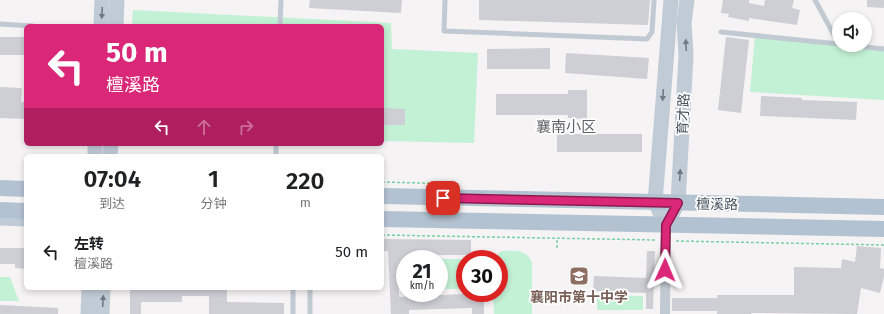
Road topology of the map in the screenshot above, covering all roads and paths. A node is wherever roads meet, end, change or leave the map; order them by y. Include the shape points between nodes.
1 (102, 0) edge
2 (117, 0) edge
3 (281, 0) edge
4 (445, 0) edge
5 (654, 0) edge
6 (670, 0) edge
7 (687, 0) edge
8 (815, 0) edge
9 (0, 24) edge
10 (101, 24) edge
11 (116, 24) edge
12 (280, 24) edge
13 (24, 25) edge
14 (832, 31) edge
15 (721, 32) dead end
16 (832, 43) edge
17 (872, 48) edge
18 (884, 49) edge
19 (0, 182) edge
20 (24, 183) edge
21 (0, 188) edge
22 (384, 188) edge
23 (24, 189) edge
24 (384, 196) edge
25 (656, 199) junction
26 (678, 199) junction
27 (884, 200) edge
28 (884, 207) edge
29 (0, 210) edge
30 (24, 211) edge
31 (0, 218) edge
32 (384, 218) edge
33 (24, 219) edge
34 (384, 225) edge
35 (884, 230) edge
36 (666, 232) junction
37 (384, 235) edge
38 (884, 236) edge
39 (558, 238) junction
40 (884, 245) edge
41 (557, 248) dead end
42 (89, 290) edge
43 (103, 290) edge
44 (293, 290) edge
45 (310, 290) edge
46 (88, 314) edge
47 (102, 314) edge
48 (293, 314) edge
49 (310, 314) edge
50 (665, 314) edge

1 -> 10 street
2 - 11 street
3 - 12 lane
4 - 5 lane via 444,31 647,39 652,32
6 -> 25 street, 育才路
26 -> 7 street, 育才路
8 - 14 lane
9 - 13 lane
15 - 16 lane
17 - 18 lane
19 - 20 street
21 - 23 main road
22 - 25 street
24 - 25 main road, 檀溪路
25 - 26 main road, 檀溪路
25 - 36 street, 育才路
26 - 27 street
26 - 28 main road, 檀溪路
26 - 36 street, 育才路
29 - 30 main road
31 - 33 street
32 - 36 main road, 檀溪路
34 - 36 street
35 - 36 main road, 檀溪路
36 - 38 street
36 - 39 path
36 - 40 path
36 - 50 street, 育才路
37 - 39 path
39 - 41 path
42 - 46 street
47 -> 43 street
44 - 48 lane
45 - 49 lane

